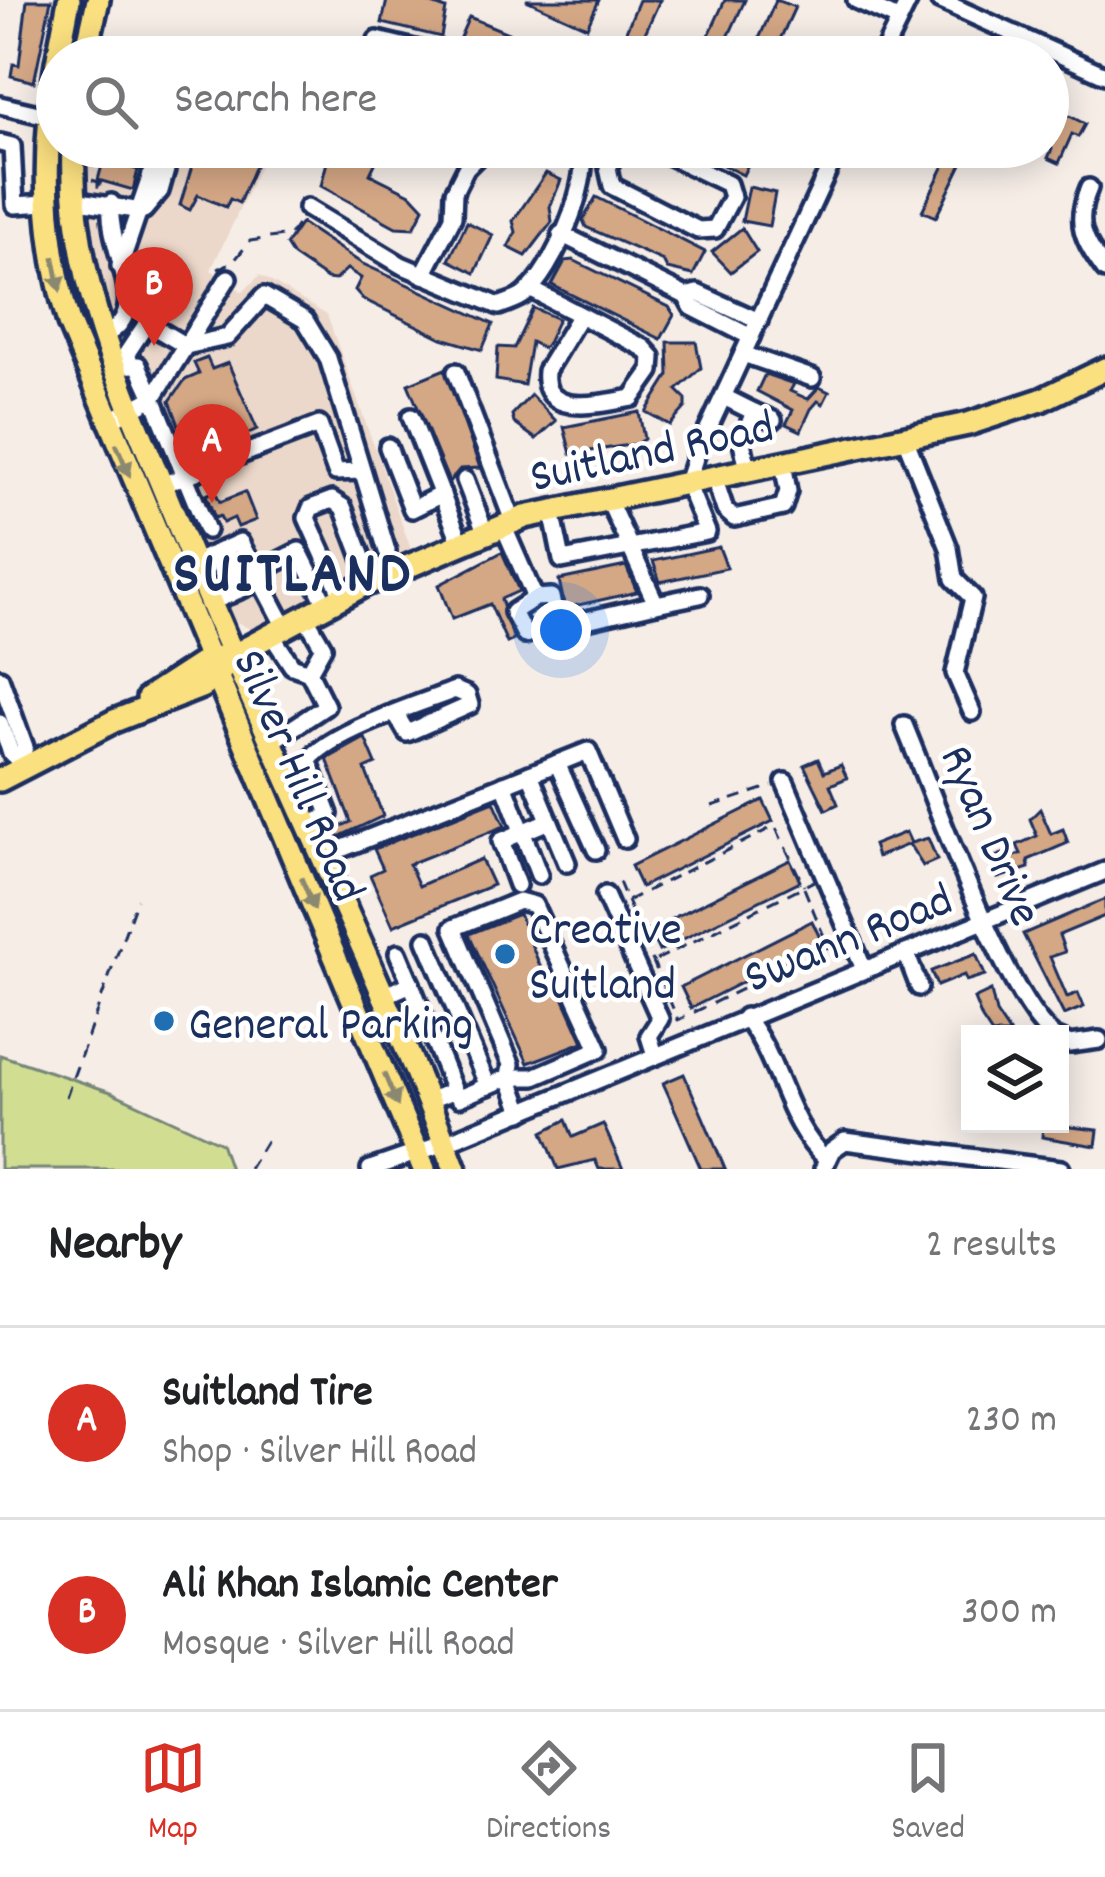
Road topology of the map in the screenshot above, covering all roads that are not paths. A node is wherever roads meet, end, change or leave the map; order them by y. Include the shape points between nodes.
1 (69, 0) edge
2 (98, 0) edge
3 (856, 0) edge
4 (909, 0) edge
5 (939, 0) edge
6 (898, 19) junction
7 (62, 36) edge
8 (90, 36) edge
9 (890, 36) edge
10 (1019, 36) edge
11 (1069, 59) edge
12 (1105, 75) edge
13 (0, 105) edge
14 (36, 113) edge
15 (0, 143) edge
16 (49, 168) edge
17 (74, 168) edge
18 (152, 168) edge
19 (165, 168) edge
20 (466, 168) edge
21 (586, 168) joint
22 (608, 168) joint
23 (695, 168) edge
24 (829, 168) edge
25 (1089, 188) dead end
26 (74, 200) junction
27 (47, 203) junction
28 (111, 203) junction
29 (307, 208) road end
30 (141, 212) junction
31 (561, 234) junction
32 (120, 266) junction
33 (1105, 270) edge
34 (423, 275) junction
35 (228, 278) road end
36 (530, 289) junction
37 (580, 314) junction
38 (755, 329) junction
39 (103, 336) junction
40 (186, 346) junction
41 (743, 354) junction
42 (122, 365) junction
43 (1105, 369) edge
44 (456, 372) dead end
45 (812, 377) dead end
46 (724, 397) junction
47 (153, 398) junction
48 (132, 410) junction
49 (754, 412) junction
50 (411, 417) dead end
51 (773, 420) dead end
52 (107, 422) junction
53 (905, 438) junction
54 (388, 447) dead end
55 (783, 463) junction
56 (748, 470) junction
57 (362, 471) junction
58 (714, 477) junction
59 (465, 480) dead end
60 (177, 482) junction
61 (687, 483) junction
62 (442, 494) junction
63 (608, 500) junction
64 (551, 511) junction
65 (500, 526) junction
66 (207, 530) dead end
67 (350, 537) junction
68 (460, 541) junction
69 (631, 548) junction
70 (387, 550) dead end
71 (211, 555) junction
72 (325, 556) junction
73 (258, 577) junction
74 (371, 581) junction
75 (700, 595) dead end
76 (228, 596) junction
77 (535, 598) dead end
78 (334, 600) junction
79 (656, 604) junction
80 (582, 621) dead end
81 (287, 625) junction
82 (232, 656) junction
83 (212, 668) junction
84 (310, 672) junction
85 (0, 678) edge
86 (972, 712) dead end
87 (397, 714) dead end
88 (0, 723) edge
89 (904, 725) dead end
90 (269, 743) junction
91 (22, 763) junction
92 (557, 763) junction
93 (308, 764) junction
94 (283, 772) junction
95 (530, 774) junction
96 (0, 780) edge
97 (785, 782) road end
98 (504, 784) junction
99 (549, 821) junction
100 (308, 828) junction
101 (522, 832) junction
102 (625, 839) dead end
103 (596, 850) dead end
104 (322, 856) junction
105 (567, 863) dead end
106 (1105, 871) edge
107 (539, 875) dead end
108 (517, 885) dead end
109 (605, 895) dead end
110 (986, 921) junction
111 (354, 933) junction
112 (426, 940) dead end
113 (330, 945) junction
114 (906, 952) junction
115 (398, 953) dead end
116 (864, 969) junction
117 (411, 983) junction
118 (920, 986) dead end
119 (381, 997) junction
120 (745, 1018) junction
121 (1042, 1025) edge
122 (1099, 1040) dead end
123 (1069, 1044) edge
124 (655, 1055) junction
125 (509, 1077) junction
126 (488, 1086) junction
127 (454, 1091) junction
128 (426, 1102) junction
129 (522, 1112) junction
130 (445, 1143) junction
131 (414, 1164) edge
132 (825, 1164) edge
133 (370, 1169) edge
134 (455, 1169) edge
135 (1061, 1169) edge

1 - 7 main road, Silver Hill Road
2 - 8 main road
3 - 6 street
4 - 6 street
5 - 10 street
6 - 9 street
11 - 12 street
13 - 14 street
15 - 27 street via 13,146 15,206
16 - 27 main road, Silver Hill Road
17 - 26 main road, Silver Hill Road
18 - 30 street
19 - 30 street via 158,194
20 - 34 street via 453,218
21 - 22 street
21 - 31 street
22 - 23 street via 621,194 698,230 715,229 732,197 728,184
24 - 38 street
25 - 33 street via 1080,230
26 - 28 street
26 - 39 main road, Silver Hill Road
27 -> 52 main road, Silver Hill Road via 61,296
28 - 30 street
28 - 32 street
29 - 34 street
30 - 32 street
31 - 36 street
31 - 38 street via 686,296 692,307
32 - 39 street via 129,315
34 - 36 street via 499,305
35 - 40 street
36 - 37 street
37 - 37 street via 652,357 632,398 584,407 550,390 546,371
38 - 41 street
39 - 42 main road, Silver Hill Road
40 - 42 street via 147,323
40 - 47 street
40 - 57 street via 227,337 264,296 299,315 328,358
41 - 45 street
41 - 46 street
42 - 47 street via 138,364
42 - 48 main road, Silver Hill Road
43 - 53 main road, Suitland Road via 997,416
44 - 65 street
46 - 49 street
46 - 61 street
47 - 48 street
47 - 60 street
48 - 52 street
48 - 60 main road, Silver Hill Road
49 - 51 street
49 - 56 street via 742,442
50 - 62 street
52 -> 83 main road, Silver Hill Road
53 - 55 main road, Suitland Road
53 - 86 street via 950,548 954,579 974,598 955,673
54 - 62 street via 412,509
55 - 56 main road, Suitland Road
55 - 58 street via 783,507 734,518
56 - 58 main road, Suitland Road
57 - 60 street via 337,472 319,424
57 - 70 street
58 - 61 main road, Suitland Road
59 - 65 street
60 - 66 street
60 - 71 main road, Silver Hill Road
61 - 63 main road, Suitland Road
61 - 69 street via 707,532
62 - 68 street
63 - 64 main road, Suitland Road
63 - 69 street
64 - 65 main road, Suitland Road
64 - 69 street via 562,560
65 - 68 main road, Suitland Road
65 - 77 street
67 - 72 street
67 - 72 street via 358,541 344,507 332,500 310,508
67 - 74 street
68 - 74 main road, Suitland Road
69 - 79 street
71 - 73 street via 240,542
71 - 76 main road, Silver Hill Road
71 - 76 street
72 - 78 street
73 - 76 street
73 - 78 street via 299,551
73 - 81 street
74 - 78 main road, Suitland Road
75 - 79 street
76 - 82 main road, Silver Hill Road
78 - 81 main road, Suitland Road
79 - 80 street
81 - 82 main road, Suitland Road
81 - 84 street via 285,660
81 - 84 street via 323,647
82 - 83 main road, Suitland Road
82 - 90 main road, Silver Hill Road
83 - 91 main road
83 -> 113 main road, Silver Hill Road
84 - 90 street via 326,706
85 - 91 street via 25,747
87 - 93 street via 318,748
88 - 91 street
89 - 110 street, Ryan Drive
90 - 94 main road, Silver Hill Road
91 - 96 main road
92 - 95 street
92 - 102 street via 588,751
92 - 103 street
93 - 94 street
93 - 100 street via 329,814
94 - 100 main road, Silver Hill Road
95 - 98 street
95 - 99 street
97 - 116 street
98 - 101 street
98 - 104 street
99 - 101 street
99 - 105 street
100 - 104 main road, Silver Hill Road
101 - 107 street
101 - 108 street via 501,841
104 - 111 main road, Silver Hill Road
106 - 110 street, Swann Road
109 - 124 street via 660,1019 649,1036
110 - 114 street, Swann Road
110 - 121 street, Ryan Drive
111 - 113 main road
111 - 119 main road, Silver Hill Road
112 - 126 street
113 -> 131 main road, Silver Hill Road
114 - 116 street, Swann Road
114 - 118 street
115 - 117 street
116 - 120 street, Swann Road
117 - 119 street
117 - 127 street
119 - 128 main road, Silver Hill Road
120 - 124 street, Swann Road
120 - 132 street via 766,1042
122 - 123 street
124 - 129 street, Swann Road
125 - 125 street via 511,1064 452,928 519,902 534,905 599,1049 534,1078
125 - 126 street
125 - 129 street
126 - 127 street via 459,1098
127 - 128 street
128 - 130 main road, Silver Hill Road
129 - 130 street, Swann Road
130 - 131 street, Swann Road
130 - 134 main road, Silver Hill Road
131 - 133 street, Swann Road
132 - 135 street via 845,1141

